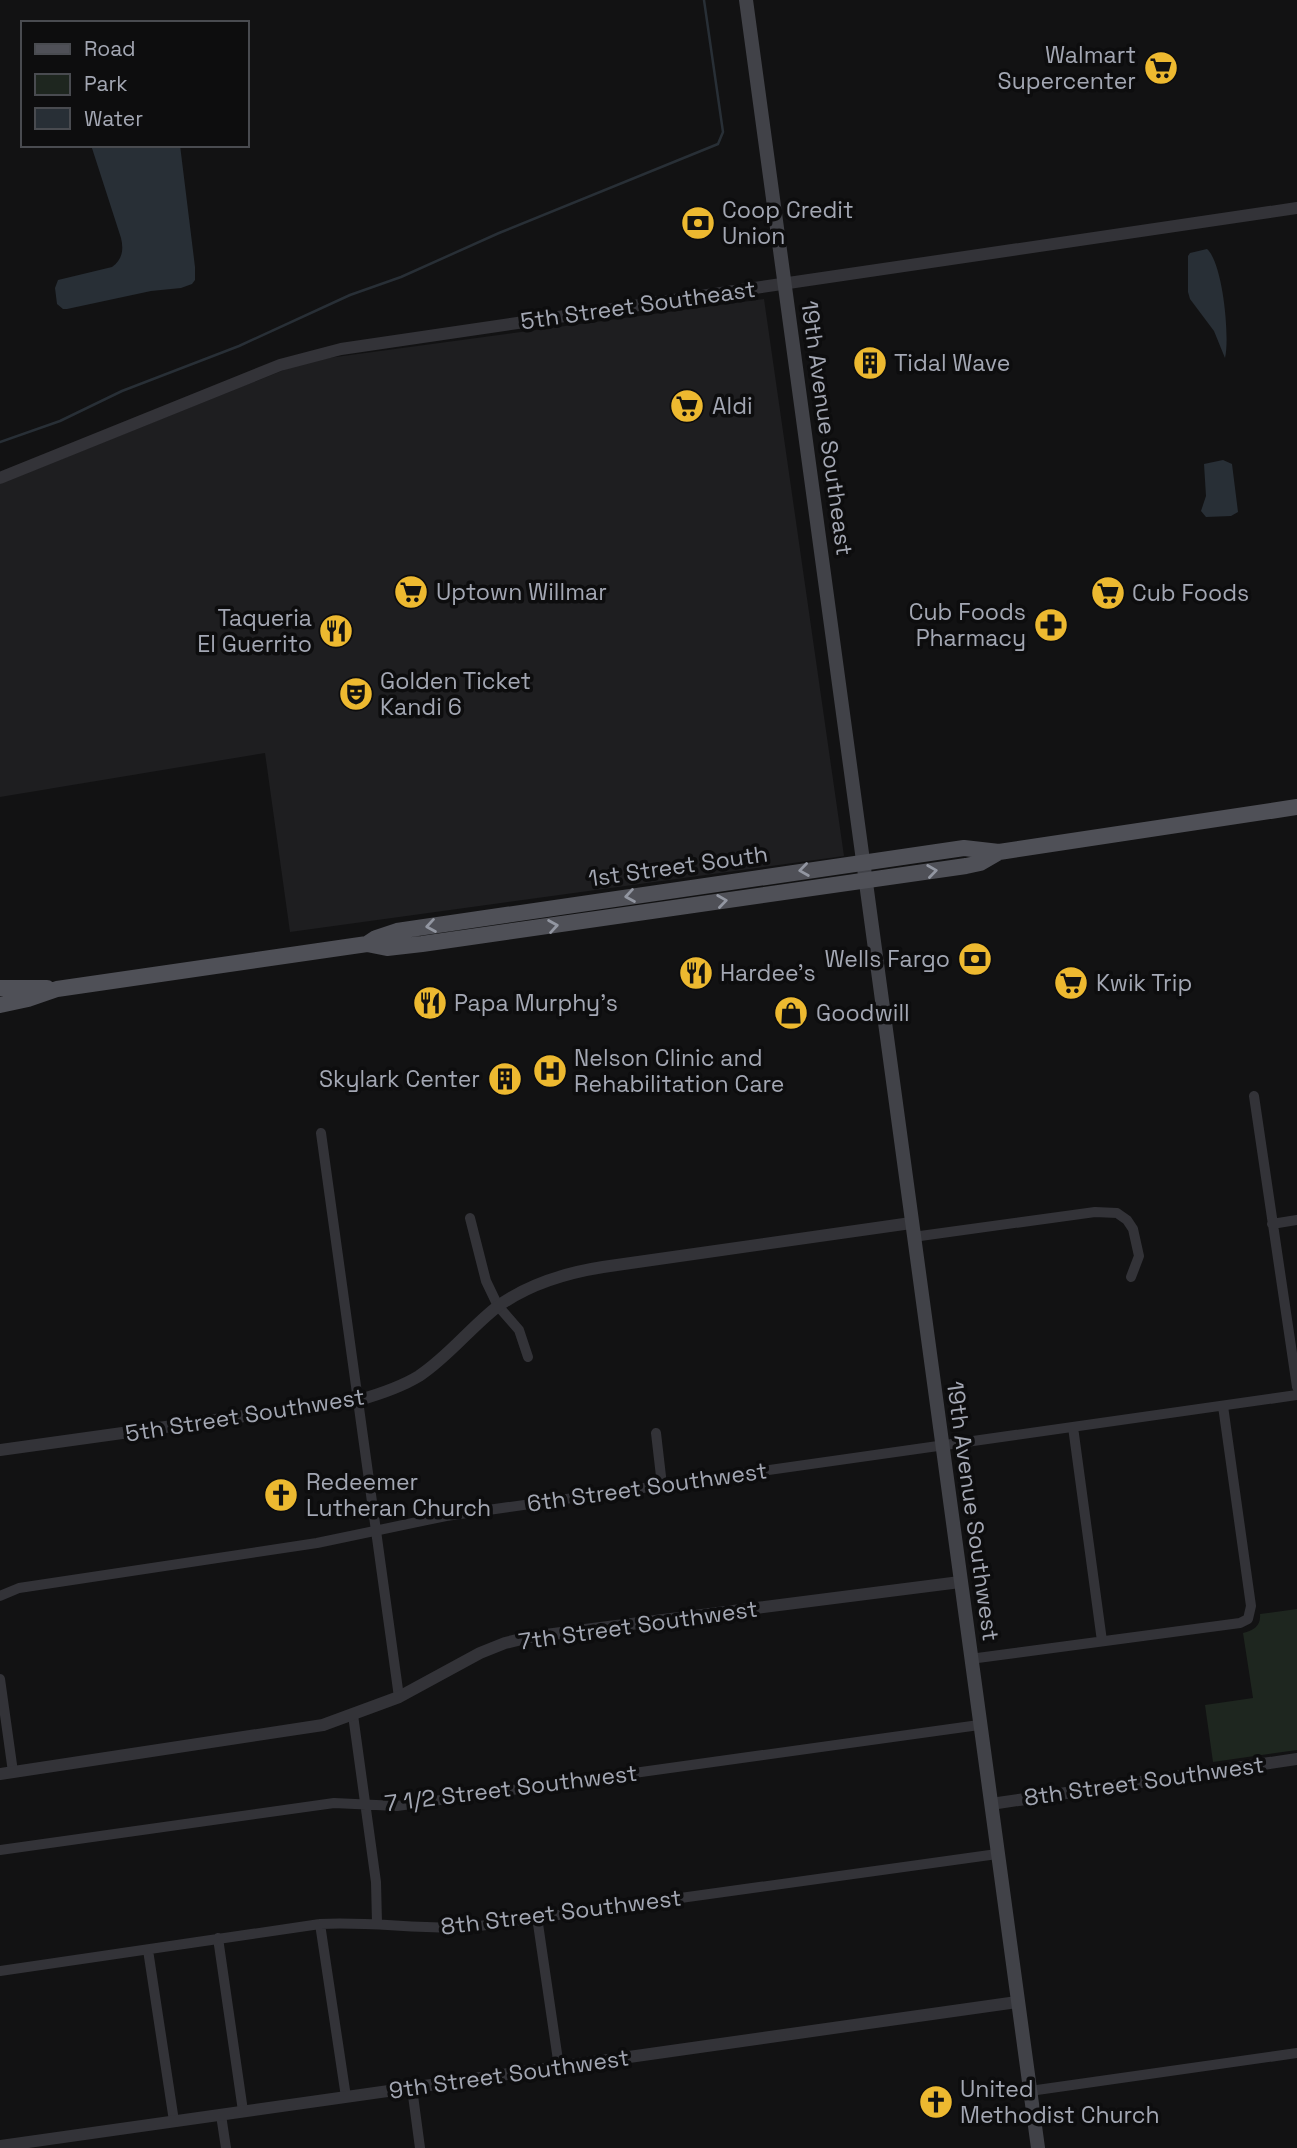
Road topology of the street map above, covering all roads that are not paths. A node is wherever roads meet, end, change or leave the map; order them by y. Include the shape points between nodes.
1 (746, 0) edge
2 (1297, 208) edge
3 (785, 284) junction
4 (0, 478) edge
5 (1297, 807) edge
6 (999, 852) junction
7 (862, 862) junction
8 (864, 881) junction
9 (367, 944) junction
10 (0, 988) edge
11 (57, 989) junction
12 (0, 1005) edge
13 (1254, 1096) dead end
14 (321, 1133) dead end
15 (470, 1218) dead end
16 (1297, 1220) edge
17 (1272, 1224) junction
18 (912, 1230) junction
19 (1131, 1277) dead end
20 (498, 1306) junction
21 (528, 1357) dead end
22 (1297, 1387) edge
23 (1297, 1395) edge
24 (359, 1400) junction
25 (1223, 1406) junction
26 (1073, 1427) junction
27 (656, 1433) dead end
28 (941, 1446) junction
29 (0, 1450) edge
30 (662, 1485) junction
31 (376, 1530) junction
32 (960, 1582) junction
33 (0, 1596) edge
34 (1102, 1641) junction
35 (970, 1660) junction
36 (0, 1679) edge
37 (399, 1697) junction
38 (353, 1715) junction
39 (979, 1725) junction
40 (1297, 1759) edge
41 (6, 1773) edge
42 (367, 1804) junction
43 (990, 1804) junction
44 (0, 1850) edge
45 (997, 1854) junction
46 (537, 1917) junction
47 (377, 1923) junction
48 (320, 1924) junction
49 (218, 1938) junction
50 (148, 1950) junction
51 (0, 1970) edge
52 (1017, 2002) junction
53 (1297, 2053) edge
54 (559, 2067) junction
55 (412, 2088) junction
56 (1030, 2091) junction
57 (346, 2097) junction
58 (243, 2111) junction
59 (221, 2115) junction
60 (174, 2121) junction
61 (72, 2142) edge
62 (0, 2146) edge
63 (226, 2148) edge
64 (420, 2148) edge
65 (1038, 2148) edge

1 - 3 main road, 19th Avenue Southeast
2 - 3 street, 5th Street Southeast
3 - 4 street, 5th Street Southeast via 317,354 261,372
3 - 7 main road, 19th Avenue Southeast
5 - 6 main road, 1st Street South
6 - 7 main road, 1st Street South via 964,848
8 -> 6 main road, 1st Street South via 980,863
7 - 8 main road, 19th Avenue Southeast
7 -> 9 main road, 1st Street South via 397,931
9 -> 8 main road, 1st Street South via 387,948 429,943
8 - 18 main road, 19th Avenue Southwest
9 - 11 main road, 1st Street South
10 - 11 main road, 1st Street South
11 - 12 main road, 1st Street South
13 - 17 street
14 - 24 street
15 - 20 street via 481,1268
16 - 17 street
17 - 22 street
18 - 19 street, 5th Street Southwest via 1113,1212 1127,1220 1136,1238 1139,1256
18 - 20 street, 5th Street Southwest via 581,1271 541,1283
18 - 28 main road, 19th Avenue Southwest
20 - 21 street via 519,1330
20 - 24 street, 5th Street Southwest via 421,1374
23 - 25 street, 6th Street Southwest
24 - 29 street, 5th Street Southwest
24 - 31 street
25 - 26 street, 6th Street Southwest
25 - 34 street via 1250,1617 1240,1623
26 - 28 street, 6th Street Southwest
26 - 34 street
27 - 30 street
28 - 30 street, 6th Street Southwest
28 - 32 main road, 19th Avenue Southwest
30 - 31 street, 6th Street Southwest
31 - 33 street, 6th Street Southwest via 19,1588
31 - 37 street
32 - 35 main road, 19th Avenue Southwest
32 - 37 street, 7th Street Southwest via 530,1637 480,1653
34 - 35 street
35 - 39 main road, 19th Avenue Southwest
36 - 41 street
37 - 38 street, 7th Street Southwest
38 - 41 street, 7th Street Southwest via 323,1725
38 - 42 street
39 - 42 street, 7 1/2 Street Southwest via 397,1806
39 - 43 main road, 19th Avenue Southwest
40 - 43 street, 8th Street Southwest
42 - 44 street, 7 1/2 Street Southwest via 334,1803
42 - 47 street
43 - 45 main road, 19th Avenue Southwest
45 - 46 street, 8th Street Southwest
45 - 52 main road, 19th Avenue Southwest
46 - 47 street, 8th Street Southwest via 442,1929
46 - 54 street
47 - 48 street, 8th Street Southwest
48 - 49 street, 8th Street Southwest
48 - 57 street
49 - 50 street, 8th Street Southwest
49 - 58 street
50 - 51 street, 8th Street Southwest
50 - 60 street
52 - 54 street, 9th Street Southwest
52 - 56 main road, 19th Avenue Southwest
53 - 56 street
54 - 55 street, 9th Street Southwest
55 - 57 street, 9th Street Southwest
55 - 64 street
56 - 65 main road, 19th Avenue Southwest
57 - 58 street, 9th Street Southwest
58 - 59 street, 9th Street Southwest
59 - 60 street, 9th Street Southwest
59 - 63 street
60 - 61 street, 9th Street Southwest
61 - 62 street, 9th Street Southwest

